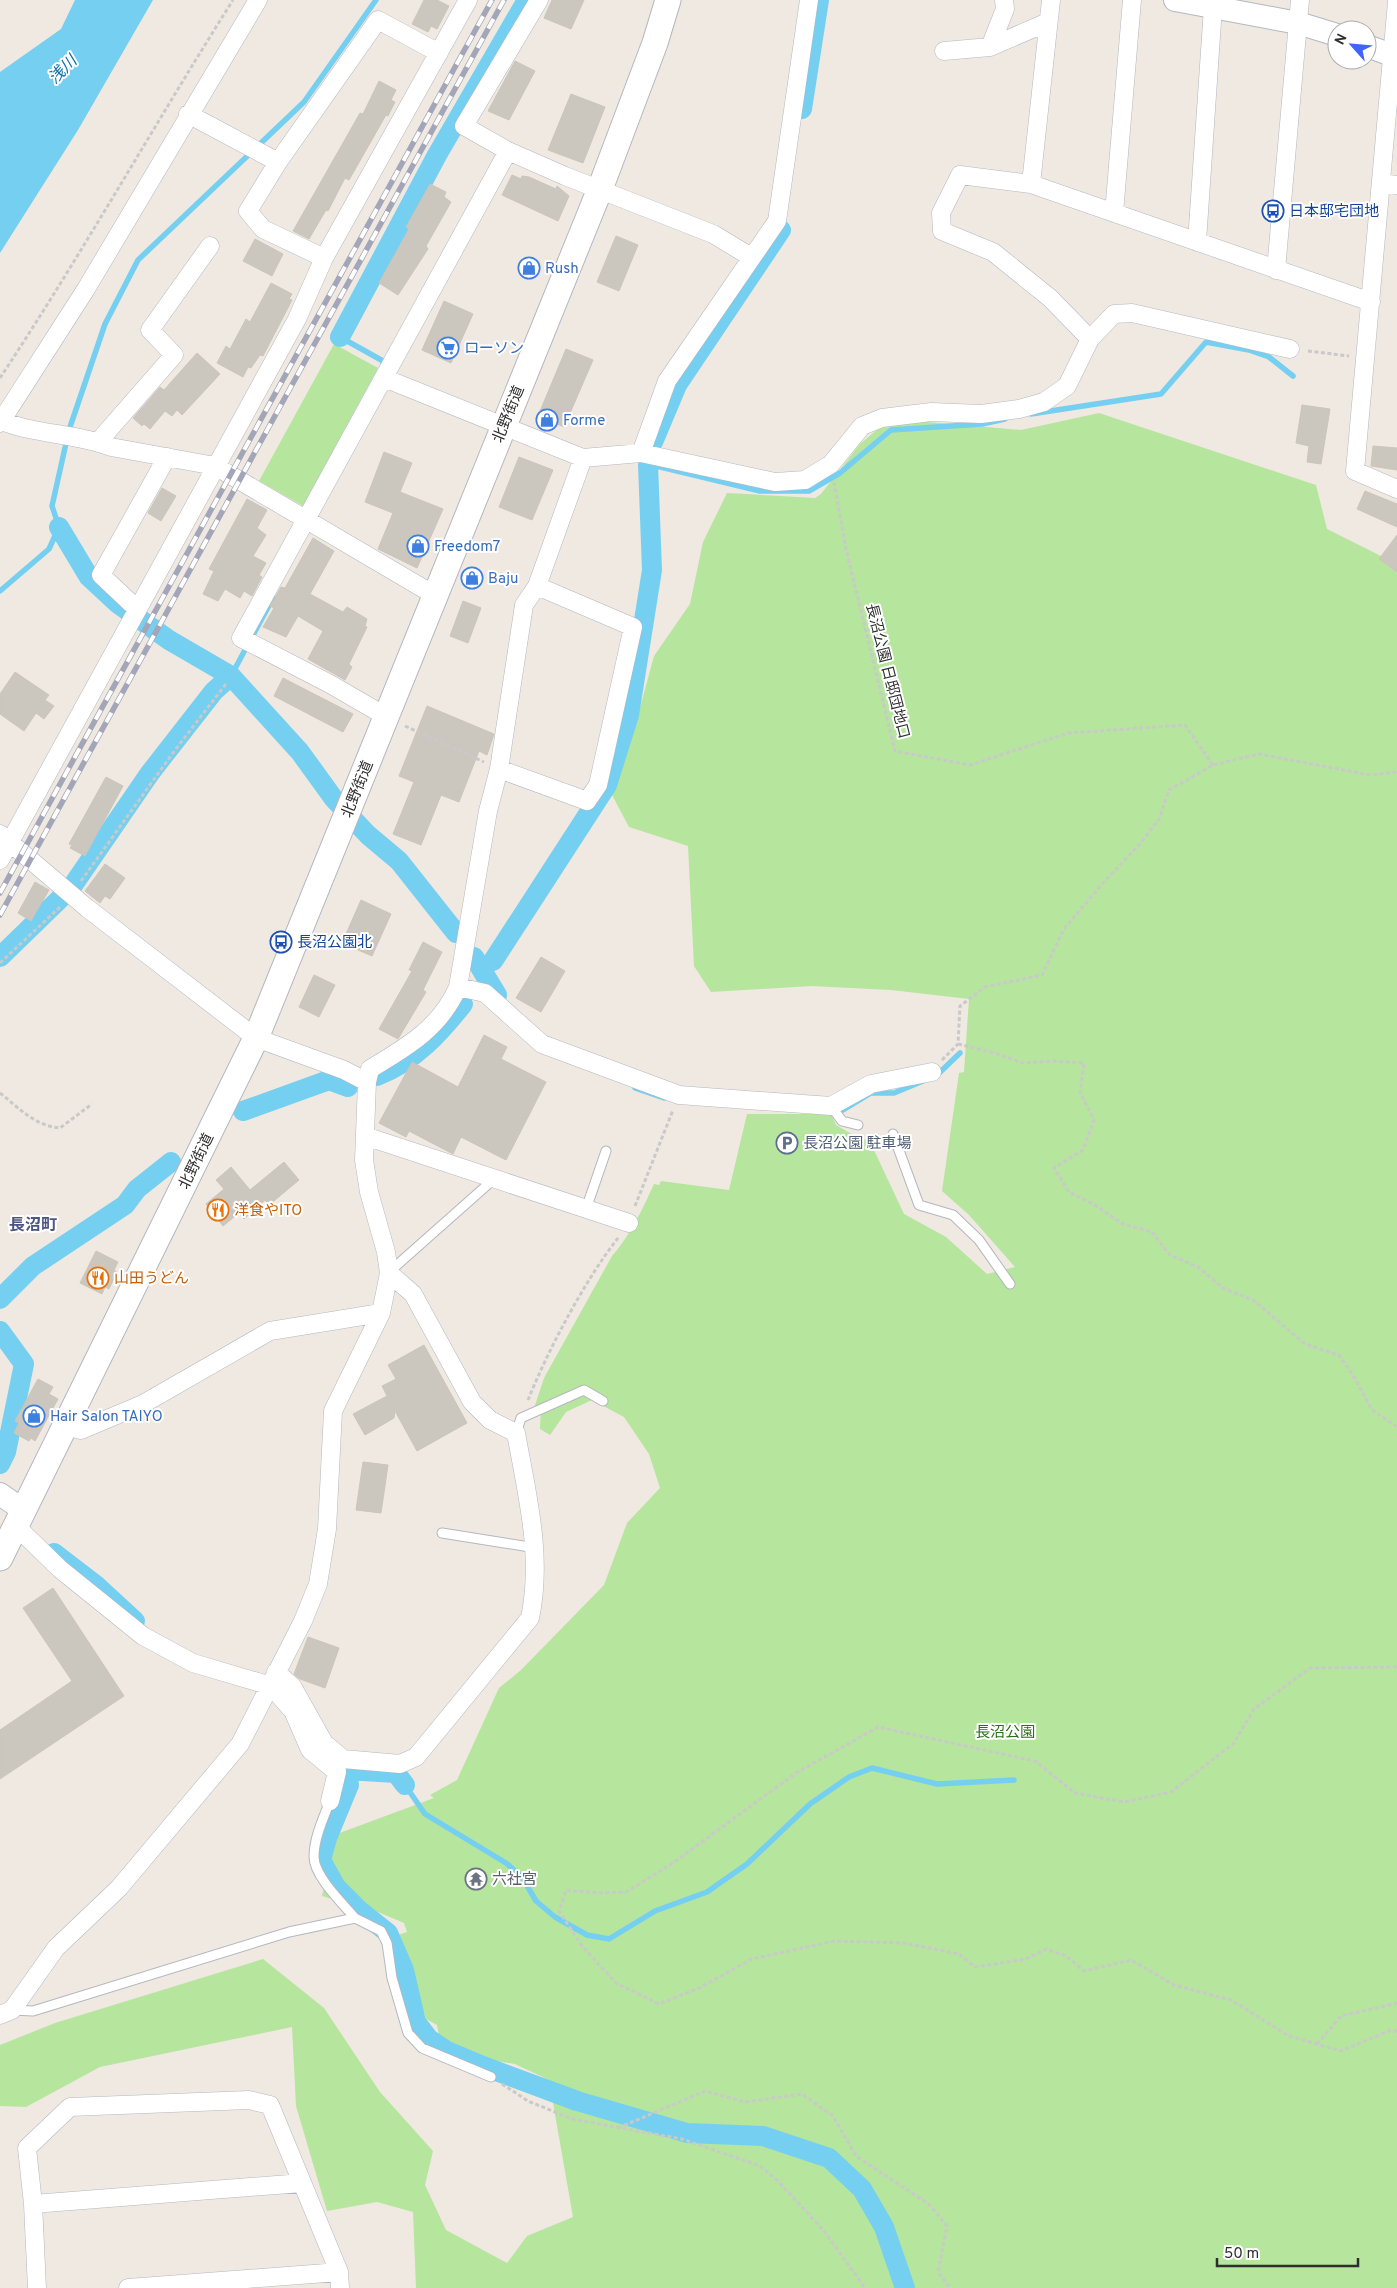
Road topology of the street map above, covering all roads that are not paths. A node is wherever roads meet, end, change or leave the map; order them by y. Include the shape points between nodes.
1 (258, 0) edge
2 (468, 0) edge
3 (539, 0) edge
4 (668, 0) edge
5 (809, 0) edge
6 (1004, 0) edge
7 (1051, 0) edge
8 (1132, 0) edge
9 (1174, 0) edge
10 (1300, 0) edge
11 (1397, 2) edge
12 (1205, 4) edge
13 (1048, 22) junction
14 (1298, 22) junction
15 (1327, 32) edge
16 (990, 48) junction
17 (1377, 50) edge
18 (944, 51) dead end
19 (439, 53) junction
20 (1395, 56) edge
21 (188, 114) junction
22 (508, 151) junction
23 (278, 162) junction
24 (1030, 184) junction
25 (1389, 184) edge
26 (600, 189) junction
27 (1114, 214) junction
28 (1197, 242) junction
29 (210, 246) dead end
30 (751, 257) junction
31 (324, 258) junction
32 (1276, 270) junction
33 (1371, 302) junction
34 (1090, 339) junction
35 (1290, 349) road end
36 (384, 378) junction
37 (1, 422) edge
38 (502, 427) junction
39 (98, 442) junction
40 (641, 453) junction
41 (167, 457) junction
42 (583, 458) junction
43 (216, 466) junction
44 (1397, 490) edge
45 (306, 519) junction
46 (537, 586) junction
47 (436, 596) junction
48 (138, 609) junction
49 (386, 718) junction
50 (499, 769) junction
51 (5, 837) edge
52 (0, 860) edge
53 (458, 987) junction
54 (256, 1038) junction
55 (932, 1072) road end
56 (367, 1082) junction
57 (831, 1106) junction
58 (858, 1125) dead end
59 (893, 1134) dead end
60 (365, 1136) junction
61 (606, 1151) dead end
62 (494, 1179) junction
63 (586, 1209) junction
64 (629, 1223) road end
65 (389, 1272) junction
66 (1010, 1284) dead end
67 (381, 1313) junction
68 (603, 1400) dead end
69 (65, 1426) junction
70 (519, 1426) junction
71 (0, 1494) edge
72 (20, 1518) junction
73 (442, 1533) dead end
74 (536, 1548) junction
75 (1, 1558) edge
76 (273, 1679) junction
77 (330, 1801) joint
78 (355, 1918) junction
79 (6, 2013) edge
80 (490, 2077) road end
81 (302, 2183) junction
82 (33, 2204) junction
83 (339, 2280) edge
84 (37, 2288) edge
85 (128, 2288) edge

1 - 21 street
2 - 19 street
3 - 22 street via 464,126
4 - 26 main road, 北野街道 via 652,52
5 - 30 street via 777,221
6 - 16 street via 1005,9
7 - 13 street
8 - 27 street
9 - 12 street
10 - 14 street
11 - 20 street
12 - 14 street
12 - 28 street
13 - 16 street
13 - 24 street
14 - 15 street
14 - 32 street
16 - 18 street
17 - 20 street
19 - 23 street via 378,20
19 - 31 street
20 - 25 street
21 - 23 street
21 - 37 street via 86,289
22 - 26 street
22 - 36 street
23 - 31 street via 248,211 263,229
24 - 27 street
24 - 34 street via 960,175 941,213 942,231 993,252 1050,298
25 - 33 street
26 - 30 street via 713,234
26 - 38 main road, 北野街道
27 - 28 street
28 - 32 street
29 - 39 street via 150,330 174,355
30 - 40 street via 667,381
31 - 43 street via 297,319
32 - 33 street
33 - 44 street via 1355,471
34 - 35 street via 1114,314 1132,313
34 - 40 street via 1067,386 1044,402 981,414 931,412 882,418 862,426 831,464 805,480 775,482
36 - 38 street
36 - 45 street
37 - 39 street
38 - 42 street
38 - 47 main road, 北野街道
39 - 41 street
40 - 42 street
41 - 43 street
41 - 48 street via 102,574
42 - 46 street
43 - 45 street
43 - 48 street
45 - 47 street
45 - 49 street via 241,638 330,684
46 - 50 street via 524,605
46 - 50 street via 633,627 598,785 587,801
47 - 49 main road, 北野街道
48 - 51 street
49 - 54 main road, 北野街道
50 - 53 street via 486,820
51 - 52 street
51 - 54 street via 72,896
53 - 56 street via 451,1003 430,1030 414,1044 370,1069
53 - 57 street via 485,993 542,1044 679,1095 769,1105
54 - 56 street via 344,1070
54 - 69 main road, 北野街道
55 - 57 street via 871,1084
56 - 60 street
57 - 58 lane via 842,1121
59 - 66 lane via 919,1205 953,1215 979,1240
60 - 62 street
60 - 65 street via 364,1160 369,1192
61 - 63 lane
62 - 63 street
62 - 65 lane
63 - 64 street
65 - 67 street
65 - 70 street via 413,1294 472,1402 490,1420
67 - 69 street via 270,1332 142,1404 82,1430
67 - 76 street via 333,1411 327,1529 318,1584
68 - 70 lane via 584,1390
69 - 72 main road, 北野街道
70 - 74 street
71 - 72 street
72 - 75 main road, 北野街道
72 - 76 street via 60,1569 143,1636 193,1663
73 - 74 lane
74 - 76 street via 530,1618 416,1757 400,1764 344,1759 324,1743 292,1686
76 - 77 street via 293,1711 310,1750 337,1772
76 - 79 street via 240,1744 119,1888 56,1948
77 - 78 lane via 313,1859 326,1884
78 - 79 lane via 289,1932 32,2011
78 - 80 lane via 382,1931 408,2033 422,2048
81 - 82 street
81 - 82 street via 270,2105 250,2100 70,2108 27,2148
81 - 83 street
82 - 84 street
83 - 85 street

